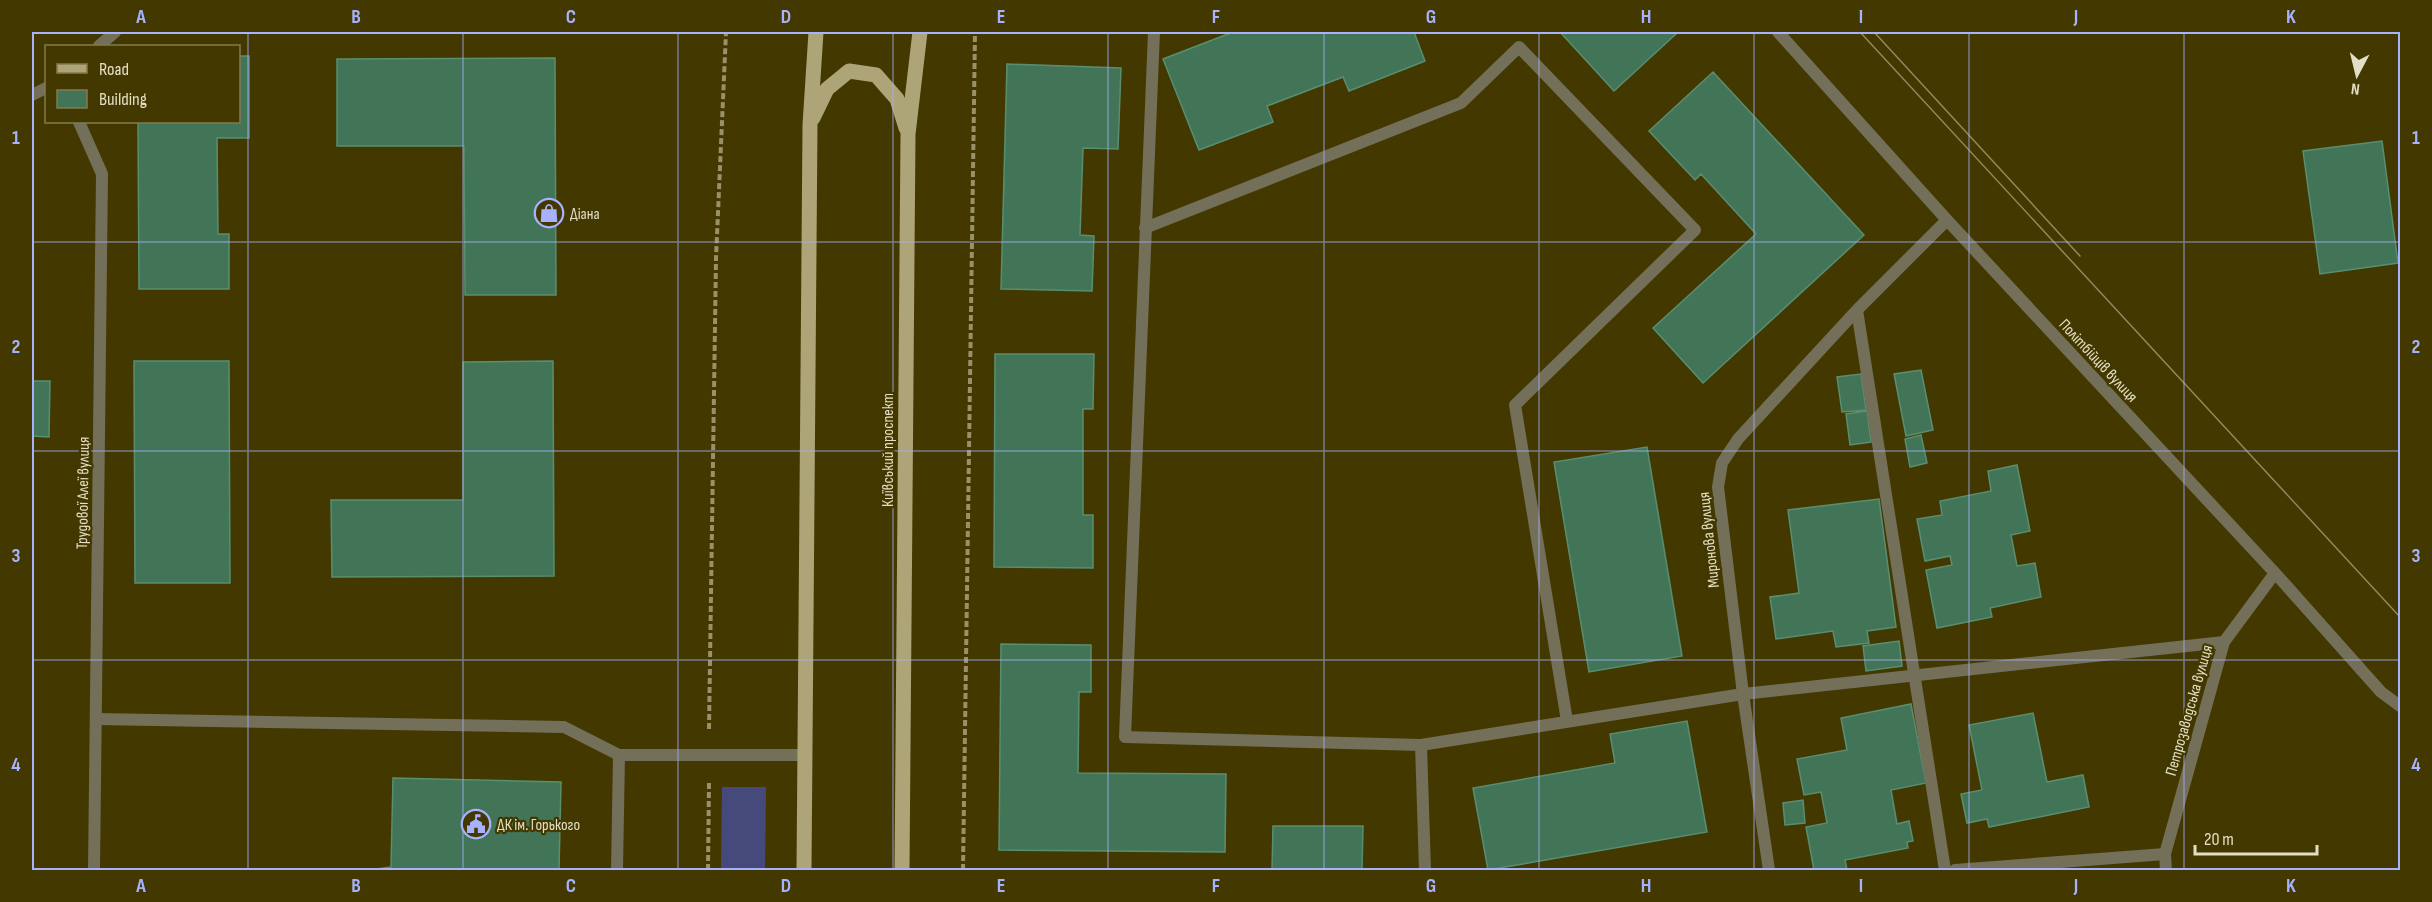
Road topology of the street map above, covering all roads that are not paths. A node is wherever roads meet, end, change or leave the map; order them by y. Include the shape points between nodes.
1 (115, 32) edge
2 (816, 32) edge
3 (920, 32) edge
4 (1154, 32) edge
5 (1778, 32) edge
6 (100, 45) edge
7 (79, 123) edge
8 (810, 124) junction
9 (908, 134) junction
10 (1947, 220) junction
11 (1145, 228) junction
12 (1857, 310) junction
13 (2275, 573) junction
14 (2224, 642) junction
15 (1913, 675) junction
16 (1743, 694) junction
17 (2400, 706) edge
18 (96, 719) junction
19 (1567, 721) junction
20 (1421, 745) junction
21 (805, 755) junction
22 (619, 756) junction
23 (2165, 855) junction
24 (94, 870) edge
25 (617, 870) edge
26 (804, 870) edge
27 (902, 870) edge
28 (1425, 870) edge
29 (1769, 870) edge
30 (1945, 870) edge
31 (1955, 870) edge
32 (2166, 870) edge

1 - 6 street
2 - 8 main road
3 - 9 main road, Київський проспект
4 - 11 street
5 - 10 street, Політбійців вулиця
7 - 18 street, Трудової Алеї вулиця via 102,174
8 - 9 main road via 827,89 849,71 876,75 897,99
8 - 21 main road
9 - 27 main road, Київський проспект
10 - 12 street, Миронова вулиця
10 - 13 street, Політбійців вулиця
11 - 19 street via 1461,103 1520,47 1695,230 1515,405
11 - 20 street via 1125,737
12 - 15 street
12 - 16 street, Миронова вулиця via 1737,439 1722,463 1718,487
13 - 14 street, Петрозаводська вулиця
13 - 17 street, Політбійців вулиця via 2381,692
14 - 15 street
14 - 23 street, Петрозаводська вулиця
15 - 16 street
15 - 30 street
16 - 19 street
16 - 29 street, Миронова вулиця
18 - 22 street via 564,727
18 - 24 street, Трудової Алеї вулиця
19 - 20 street
20 - 28 street
21 - 22 street
21 - 26 main road
22 - 25 street
23 - 31 street
23 - 32 street, Петрозаводська вулиця

